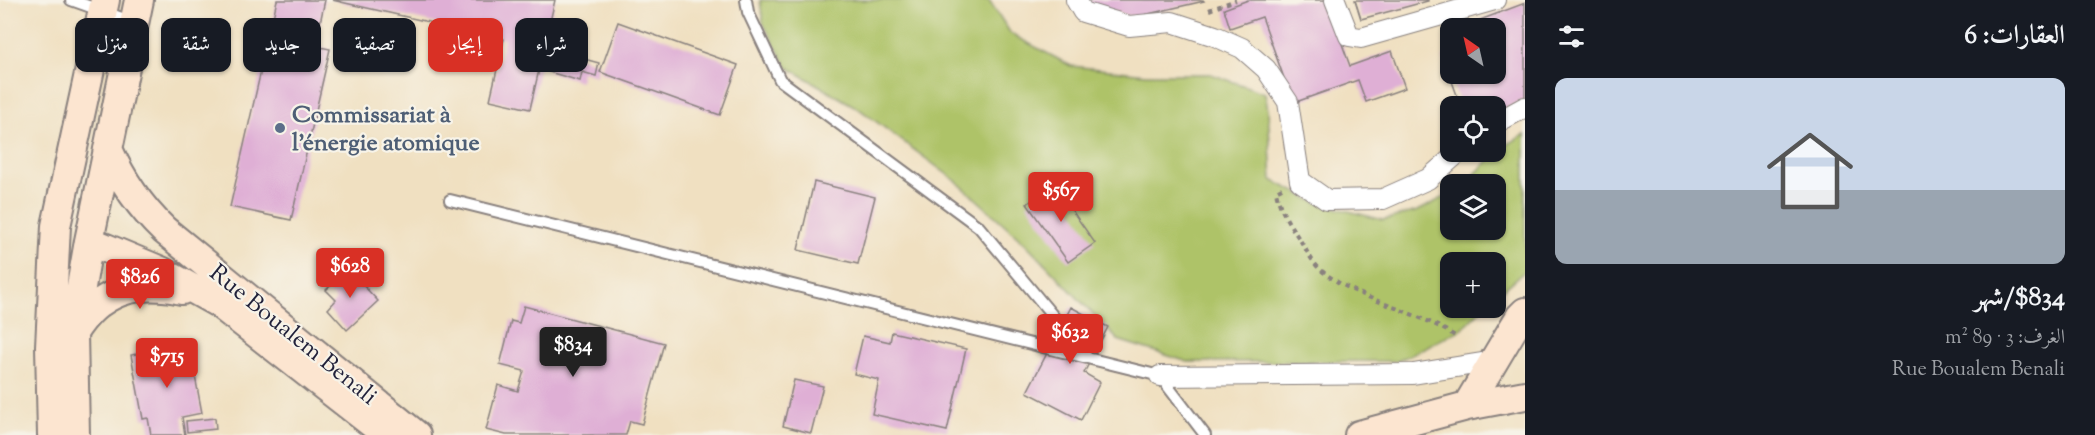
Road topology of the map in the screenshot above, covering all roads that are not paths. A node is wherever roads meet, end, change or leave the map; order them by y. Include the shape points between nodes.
1 (71, 0) edge
2 (746, 0) edge
3 (1076, 0) edge
4 (1335, 0) edge
5 (1495, 0) edge
6 (125, 8) edge
7 (1525, 107) edge
8 (1506, 117) edge
9 (108, 149) junction
10 (1448, 162) edge
11 (450, 200) dead end
12 (89, 241) junction
13 (204, 295) junction
14 (1525, 312) edge
15 (73, 333) junction
16 (1088, 357) junction
17 (1494, 361) junction
18 (1160, 376) junction
19 (1525, 395) edge
20 (1467, 406) junction
21 (52, 435) edge
22 (75, 435) edge
23 (387, 435) edge
24 (416, 435) edge
25 (1205, 435) edge
26 (1359, 435) edge

1 - 6 lane
2 - 16 lane via 780,80 979,227
3 - 10 street via 1083,12 1130,26 1172,22 1242,48 1266,69 1288,102 1300,181 1327,200 1383,199 1428,179
4 - 5 street via 1349,36 1361,38
6 - 9 main road
6 - 21 main road via 56,226 50,346
7 - 8 street
9 - 12 main road
9 - 24 main road, Rue Boualem Benali via 130,193 158,224
11 - 16 lane
12 - 13 main road via 161,271
12 - 15 main road
13 - 15 main road via 160,286 130,288 103,300
13 - 23 main road
14 - 17 main road
15 - 22 main road
16 - 18 lane
17 - 18 street via 1413,374
17 - 20 main road
18 - 25 lane
19 - 20 main road
20 - 26 main road

